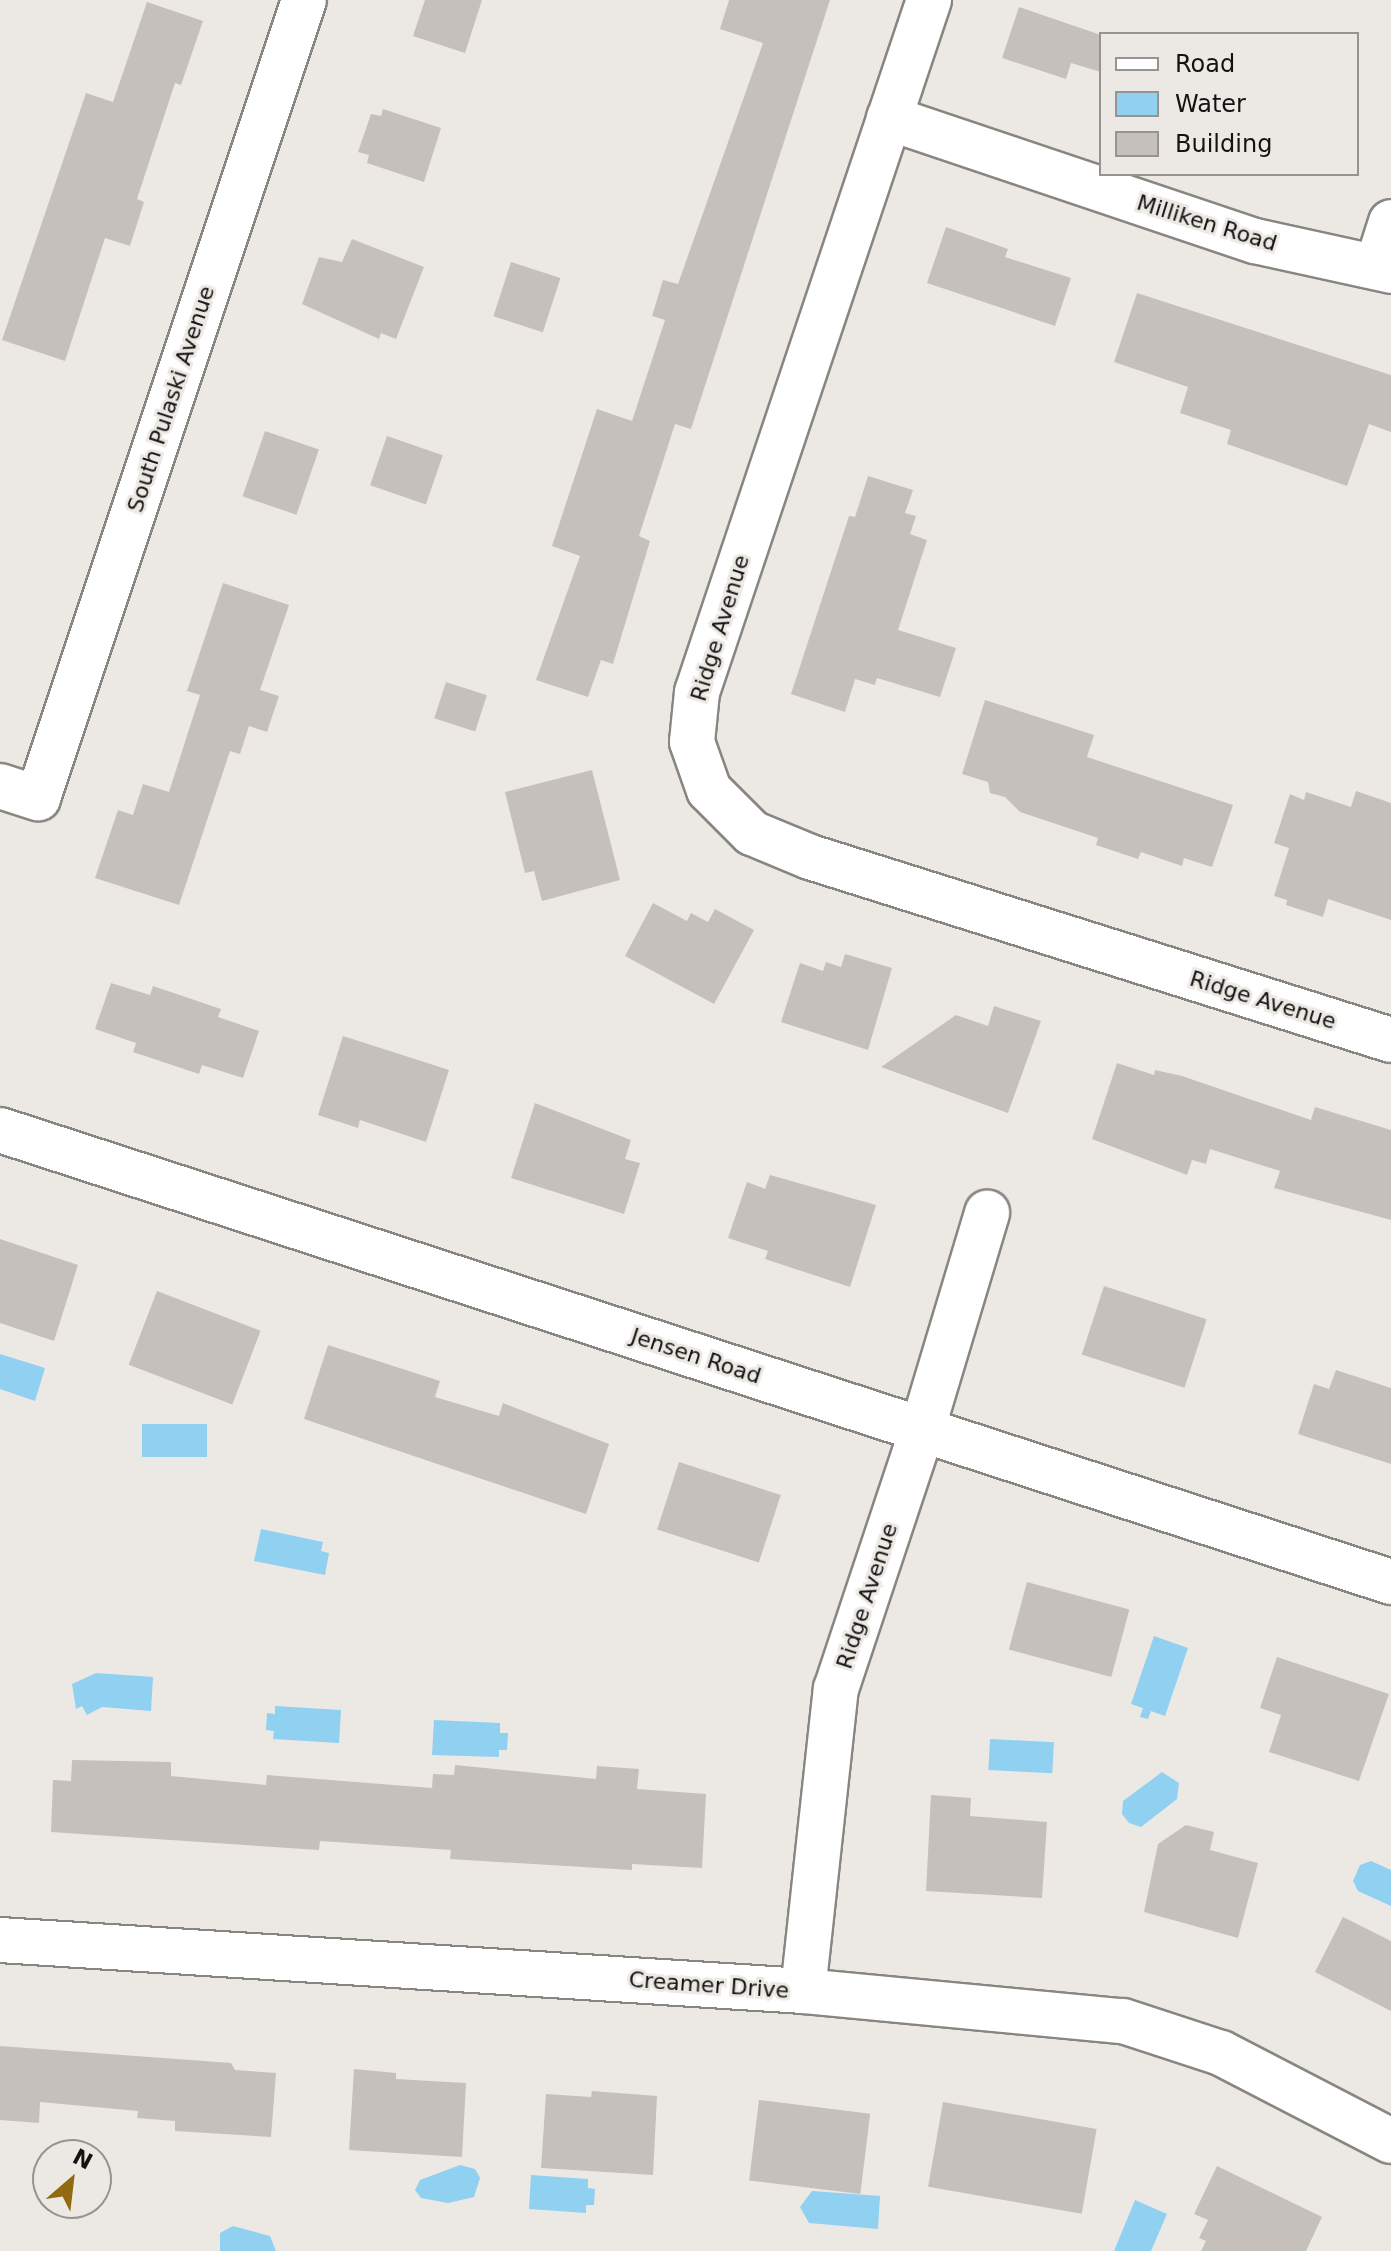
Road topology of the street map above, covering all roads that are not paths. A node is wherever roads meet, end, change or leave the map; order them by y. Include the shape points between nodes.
1 (304, 0) edge
2 (929, 0) edge
3 (889, 118) junction
4 (1391, 222) edge
5 (1384, 268) edge
6 (19, 792) edge
7 (1391, 1040) edge
8 (0, 1130) edge
9 (987, 1213) dead end
10 (922, 1430) junction
11 (1391, 1582) edge
12 (0, 1940) edge
13 (803, 1991) junction
14 (1391, 2141) edge

1 - 6 street, South Pulaski Avenue
2 - 3 street, Ridge Avenue
3 - 5 street, Milliken Road via 1255,241
3 - 7 street, Ridge Avenue via 697,692 692,742 709,790 752,833 810,857
4 - 5 street
8 - 10 street, Jensen Road
9 - 10 street, Ridge Avenue
10 - 11 street, Jensen Road
10 - 13 street, Ridge Avenue via 836,1689
12 - 13 street, Creamer Drive
13 - 14 street, Creamer Drive via 1123,2021 1221,2053

